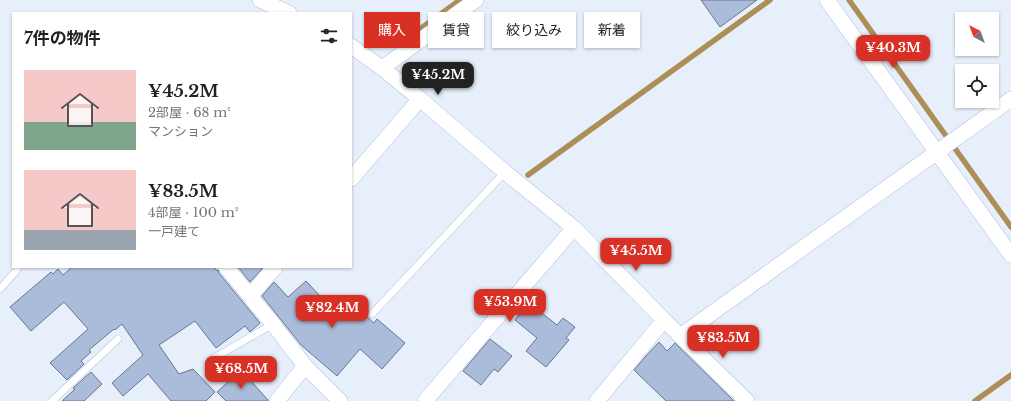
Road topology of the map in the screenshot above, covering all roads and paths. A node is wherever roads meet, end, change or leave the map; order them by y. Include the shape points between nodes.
1 (260, 0) edge
2 (476, 0) edge
3 (827, 0) edge
4 (286, 12) edge
5 (352, 47) edge
6 (382, 68) junction
7 (420, 99) junction
8 (1011, 99) edge
9 (941, 150) junction
10 (505, 172) junction
11 (352, 178) edge
12 (574, 228) junction
13 (1011, 256) edge
14 (18, 268) edge
15 (227, 268) edge
16 (274, 268) edge
17 (0, 289) edge
18 (250, 296) junction
19 (372, 314) dead end
20 (664, 320) junction
21 (273, 324) junction
22 (680, 336) junction
23 (118, 339) dead end
24 (214, 358) dead end
25 (305, 366) junction
26 (52, 401) edge
27 (277, 401) edge
28 (340, 401) edge
29 (425, 401) edge
30 (597, 401) edge
31 (746, 401) edge

1 - 4 street
2 - 6 street
3 - 9 street
5 - 6 street
6 - 7 street
7 - 10 street
7 - 11 street
8 - 9 street
9 - 13 street
9 - 22 street
10 - 12 street
10 - 19 lane
12 - 20 street
12 - 29 street
14 - 17 lane
15 - 18 street
16 - 18 street
18 - 21 street
20 - 22 street
20 - 30 street
21 - 24 lane
21 - 25 street
22 - 31 street
23 - 26 lane
25 - 27 street
25 - 28 street

